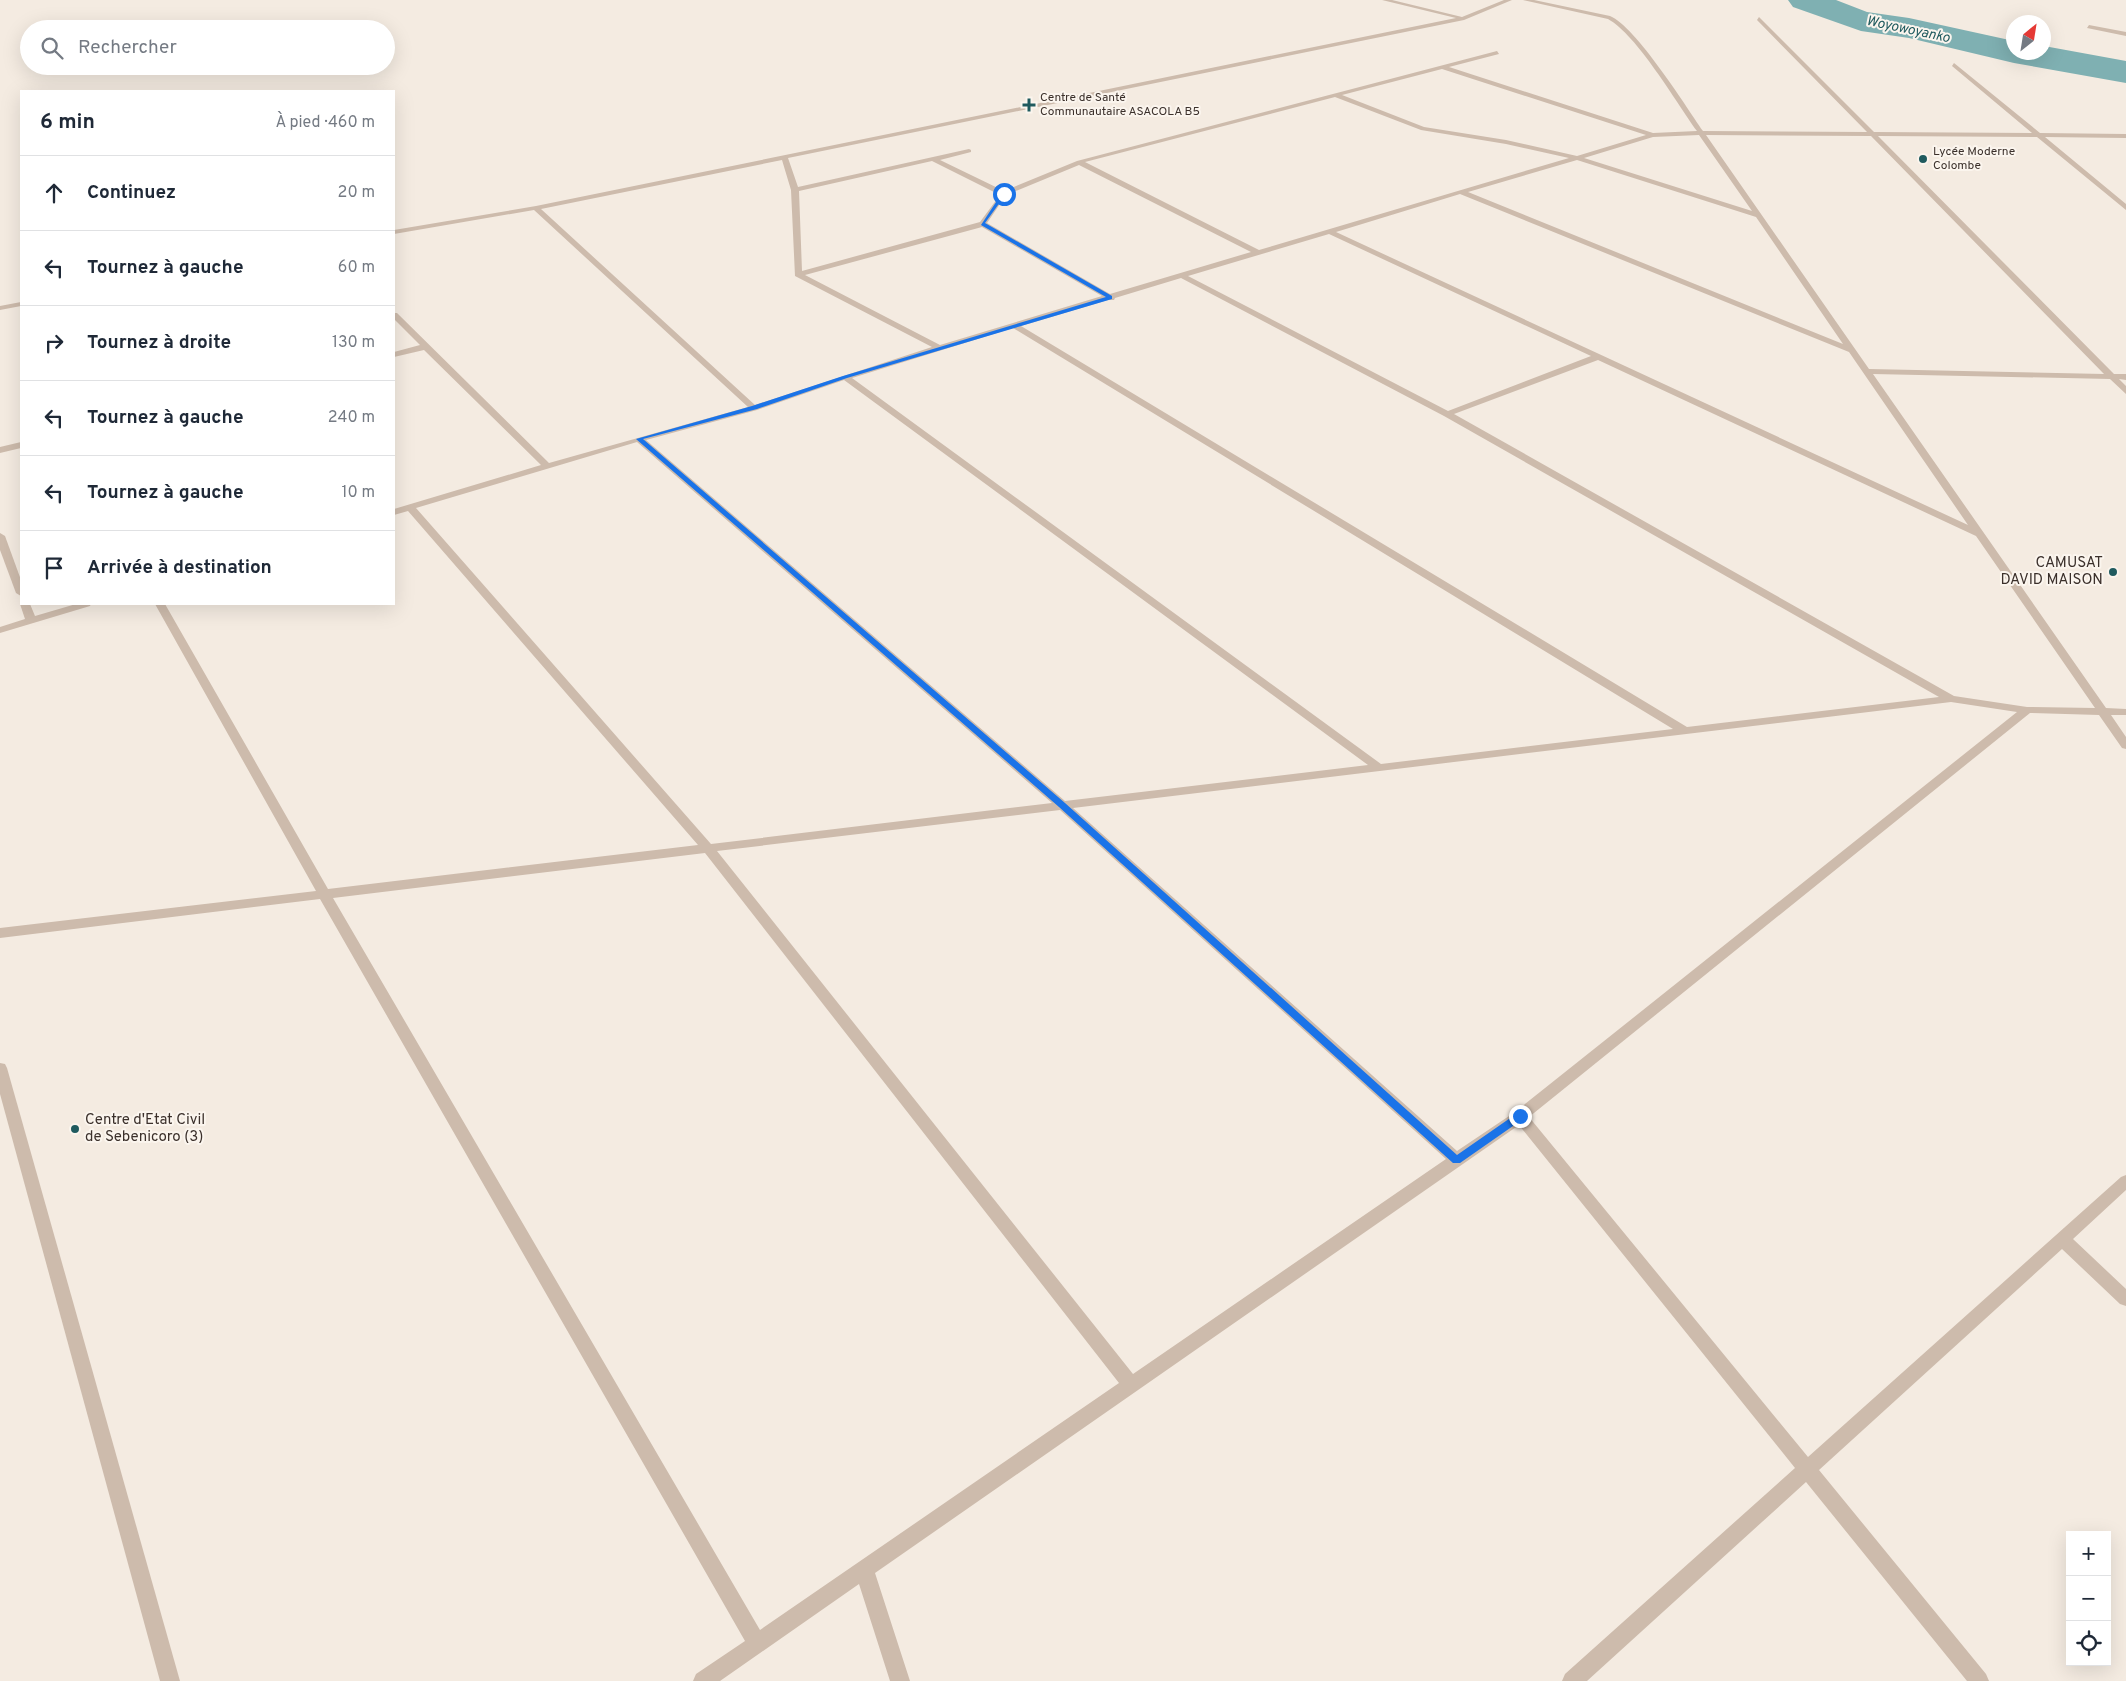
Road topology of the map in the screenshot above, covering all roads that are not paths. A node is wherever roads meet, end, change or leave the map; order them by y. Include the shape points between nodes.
1 (1385, 0) edge
2 (1509, 0) edge
3 (1526, 0) edge
4 (1464, 18) junction
5 (1759, 19) dead end
6 (2089, 27) dead end
7 (2126, 34) edge
8 (1497, 53) dead end
9 (1954, 65) dead end
10 (1442, 67) junction
11 (1334, 95) junction
12 (1701, 133) junction
13 (1872, 134) junction
14 (1653, 135) junction
15 (2039, 135) junction
16 (2126, 136) edge
17 (969, 151) dead end
18 (784, 157) junction
19 (1579, 158) junction
20 (934, 160) junction
21 (1079, 162) junction
22 (795, 190) junction
23 (1463, 193) junction
24 (1004, 194) junction
25 (536, 208) junction
26 (2126, 208) edge
27 (1759, 216) junction
28 (983, 224) junction
29 (395, 232) edge
30 (1331, 232) junction
31 (1259, 253) junction
32 (798, 274) junction
33 (1183, 276) junction
34 (1111, 298) junction
35 (20, 304) edge
36 (0, 308) edge
37 (395, 316) edge
38 (1014, 325) junction
39 (424, 347) junction
40 (940, 348) junction
41 (1851, 350) junction
42 (395, 355) edge
43 (1600, 356) junction
44 (1866, 372) junction
45 (845, 377) junction
46 (2110, 377) junction
47 (2126, 377) edge
48 (2126, 391) edge
49 (754, 408) junction
50 (1447, 414) junction
51 (639, 439) junction
52 (20, 445) edge
53 (0, 450) edge
54 (547, 466) junction
55 (410, 507) junction
56 (395, 512) edge
57 (1980, 534) junction
58 (0, 536) edge
59 (20, 590) edge
60 (25, 605) edge
61 (83, 605) edge
62 (161, 605) edge
63 (31, 620) junction
64 (0, 630) edge
65 (1951, 699) junction
66 (2027, 710) junction
67 (2126, 712) edge
68 (2104, 714) junction
69 (1683, 730) junction
70 (2126, 745) edge
71 (1378, 767) junction
72 (1062, 805) junction
73 (707, 848) junction
74 (324, 894) junction
75 (0, 933) edge
76 (0, 1068) edge
77 (1520, 1116) junction
78 (1457, 1160) junction
79 (2126, 1181) edge
80 (2063, 1240) junction
81 (2126, 1299) edge
82 (1131, 1385) junction
83 (1806, 1470) junction
84 (864, 1569) junction
85 (757, 1643) junction
86 (170, 1681) edge
87 (703, 1681) edge
88 (900, 1681) edge
89 (1572, 1681) edge
90 (1979, 1681) edge

1 - 4 street
2 - 4 street
3 - 12 street via 1619,22 1649,58
4 - 18 street
5 - 13 street
6 - 7 street
8 - 10 street
9 - 15 street
10 - 11 street
10 - 14 street
11 - 19 street via 1423,129
11 - 21 street
12 - 13 street
12 - 14 street
12 - 27 street
13 - 15 street
13 - 46 street
14 - 19 street
15 - 16 street
15 - 26 street
17 - 20 street
18 - 22 street
18 - 25 street
19 - 23 street
19 - 27 street
20 - 22 street
20 - 24 street
21 - 24 street
21 - 31 street
22 - 32 street
23 - 30 street
23 - 41 street
24 - 28 street
25 - 29 street
25 - 49 street
27 - 41 street
28 - 32 street
28 - 34 street
30 - 31 street
30 - 43 street
31 - 33 street
32 - 40 street
33 - 34 street
33 - 50 street
34 - 38 street
35 - 36 street
37 - 39 street
38 - 40 street
38 - 69 street
39 - 42 street
39 - 54 street
40 - 45 street
41 - 44 street
43 - 50 street
43 - 57 street
44 - 46 street
44 - 57 street
45 - 49 street
45 - 71 street
46 - 47 street
46 - 48 street
49 - 51 street
50 - 65 street
51 - 54 street
51 - 72 street
52 - 53 street
54 - 55 street
55 - 56 street
55 - 73 street
57 - 68 street
58 - 59 street
60 - 63 street
61 - 63 street
62 - 74 street
63 - 64 street
65 - 66 street
65 - 69 street
66 - 68 street
66 - 77 street
67 - 68 street
68 - 70 street
69 - 71 street
71 - 72 street
72 - 73 street
72 - 78 street
73 - 74 street
73 - 82 street
74 - 75 street
74 - 85 street
76 - 86 street
77 - 78 street
77 - 83 street
78 - 82 street
79 - 80 street
80 - 81 street
80 - 83 street
82 - 84 street
83 - 89 street
83 - 90 street
84 - 85 street
84 - 88 street
85 - 87 street

